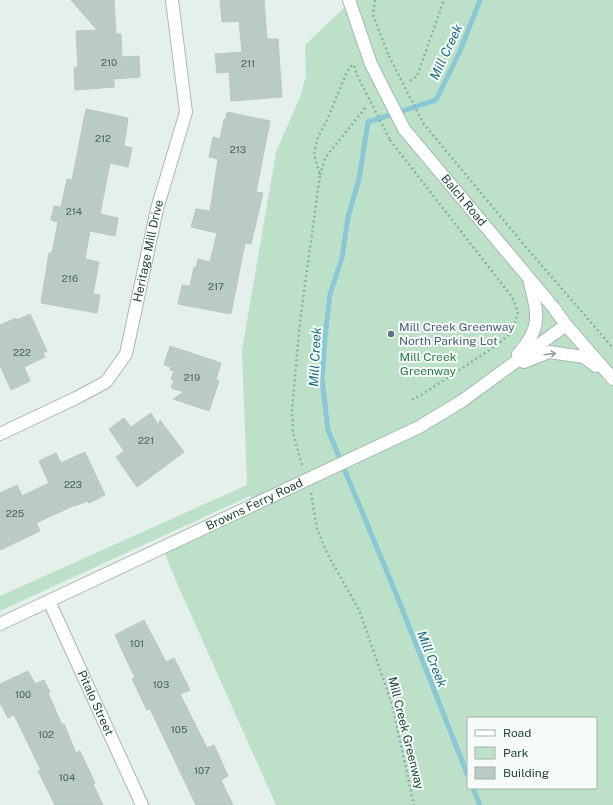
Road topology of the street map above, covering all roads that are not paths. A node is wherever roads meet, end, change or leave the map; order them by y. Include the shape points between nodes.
1 (172, 0) edge
2 (349, 0) edge
3 (530, 280) junction
4 (566, 325) junction
5 (501, 372) junction
6 (613, 379) edge
7 (0, 434) edge
8 (49, 601) junction
9 (0, 624) edge
10 (142, 805) edge

1 - 7 street, Heritage Mill Drive via 186,112 157,209 126,354 106,382
2 - 3 street, Balch Road, bridge via 371,64 404,129
3 - 4 street, Balch Road
3 - 5 street, Browns Ferry Road via 537,308 537,325 528,343
4 - 5 street, Browns Ferry Road
4 - 6 street, Balch Road
5 -> 6 street, Browns Ferry Road via 549,352 584,358
5 - 8 street, Browns Ferry Road via 462,401 419,427
8 - 9 street, Browns Ferry Road
8 - 10 street, Pitalo Street

